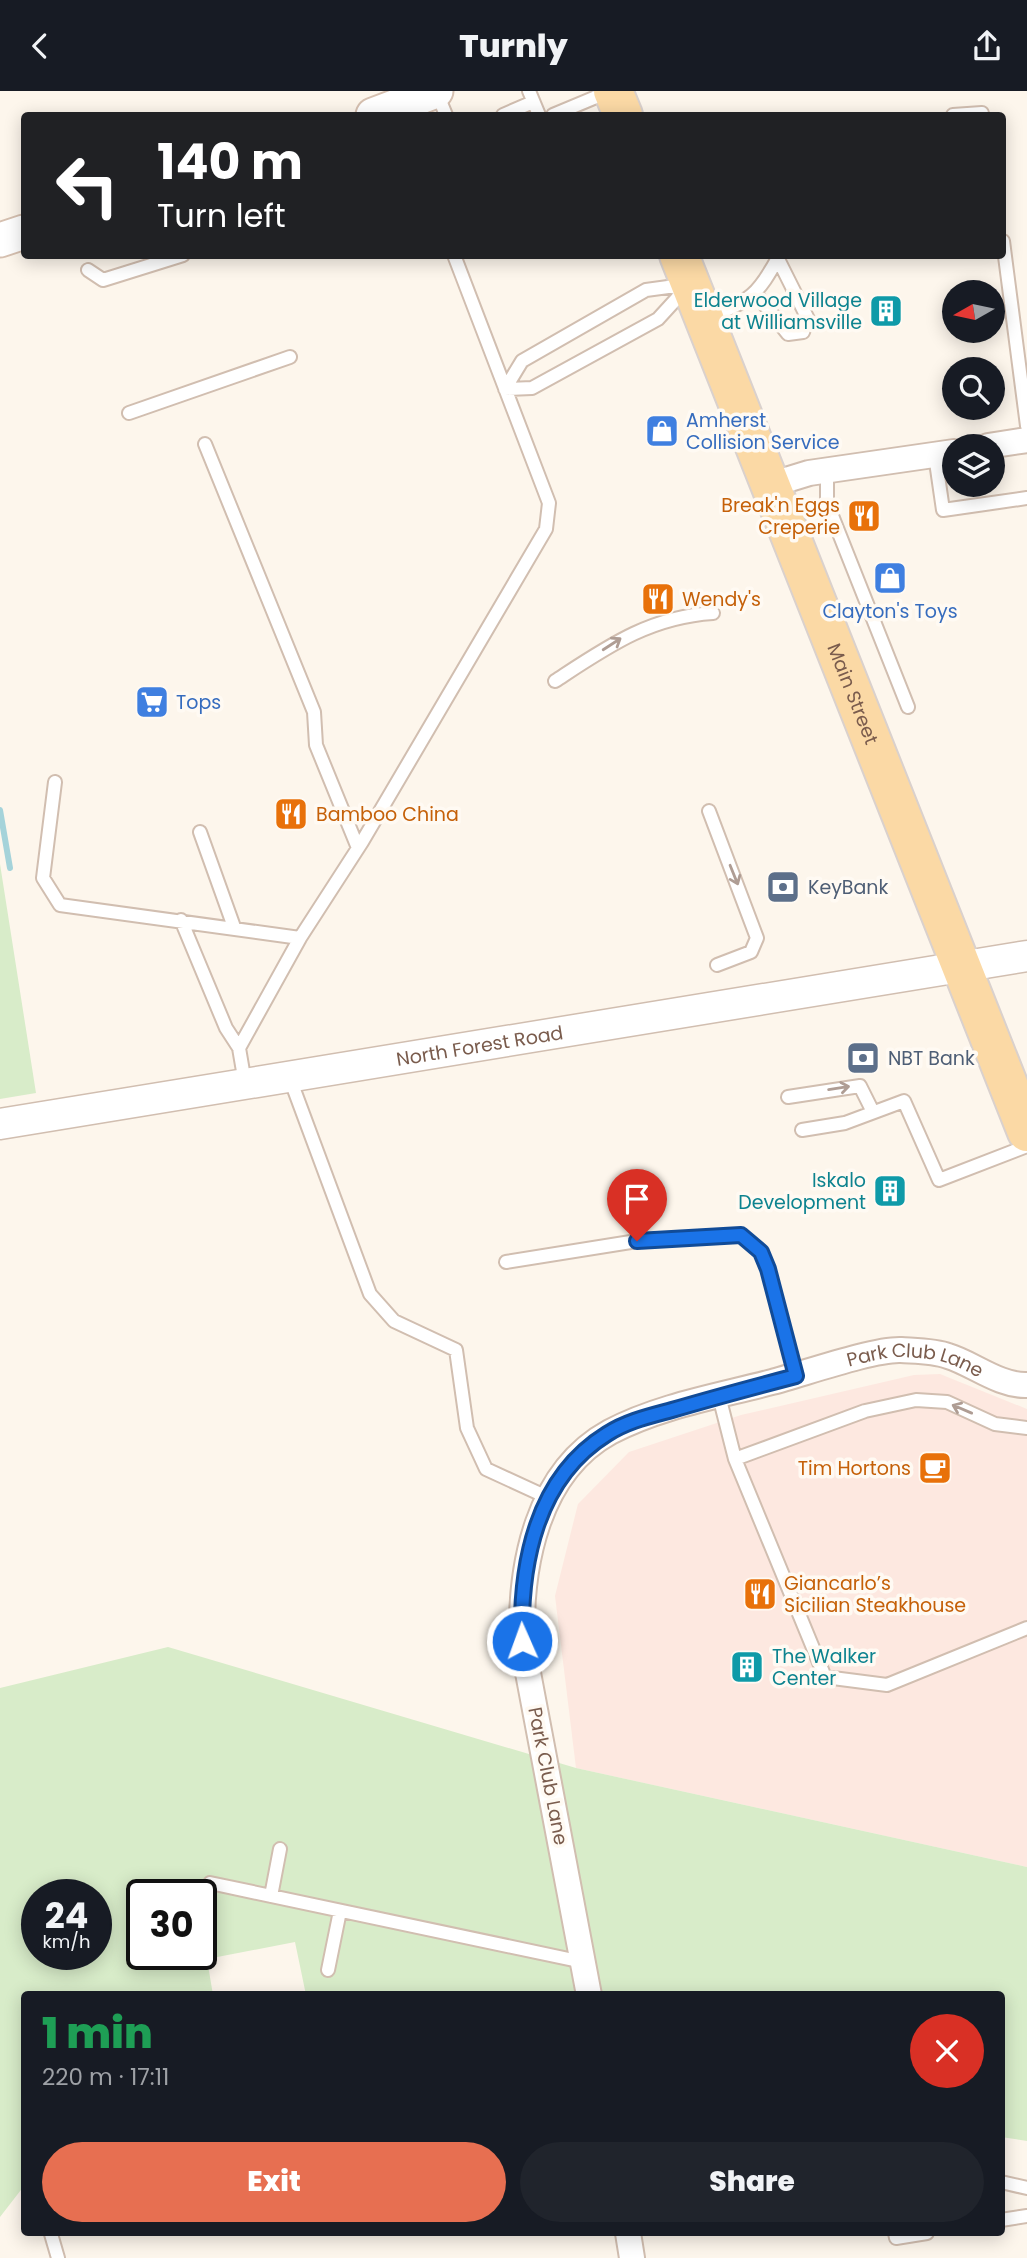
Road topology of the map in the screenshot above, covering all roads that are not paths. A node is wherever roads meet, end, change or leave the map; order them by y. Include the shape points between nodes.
1 (436, 91) edge
2 (612, 91) edge
3 (531, 97) edge
4 (392, 112) edge
5 (445, 112) edge
6 (508, 112) edge
7 (560, 112) edge
8 (622, 112) edge
9 (21, 233) edge
10 (0, 240) edge
11 (170, 259) edge
12 (456, 259) edge
13 (778, 259) edge
14 (780, 259) edge
15 (1005, 259) edge
16 (88, 270) dead end
17 (684, 270) edge
18 (755, 294) junction
19 (704, 320) junction
20 (290, 357) dead end
21 (505, 389) junction
22 (129, 413) dead end
23 (1027, 426) edge
24 (1027, 440) edge
25 (1005, 443) edge
26 (205, 444) dead end
27 (942, 453) edge
28 (827, 471) junction
29 (770, 485) junction
30 (943, 497) edge
31 (1027, 498) edge
32 (713, 613) dead end
33 (555, 681) dead end
34 (908, 707) dead end
35 (55, 782) dead end
36 (709, 811) dead end
37 (200, 832) dead end
38 (358, 848) junction
39 (181, 920) junction
40 (234, 927) junction
41 (300, 938) junction
42 (1027, 956) edge
43 (717, 965) dead end
44 (961, 967) junction
45 (239, 1048) junction
46 (289, 1076) junction
47 (245, 1084) junction
48 (788, 1097) dead end
49 (873, 1112) junction
50 (0, 1124) edge
51 (802, 1130) dead end
52 (1027, 1132) edge
53 (1027, 1146) edge
54 (506, 1262) dead end
55 (796, 1376) junction
56 (1027, 1385) edge
57 (719, 1396) junction
58 (1027, 1428) edge
59 (735, 1458) junction
60 (549, 1498) junction
61 (1027, 1628) edge
62 (280, 1849) dead end
63 (217, 1884) edge
64 (271, 1896) junction
65 (340, 1911) junction
66 (583, 1962) junction
67 (328, 1970) dead end
68 (588, 1991) edge
69 (1005, 2183) edge
70 (1027, 2188) edge
71 (1027, 2216) edge
72 (1005, 2220) edge
73 (52, 2236) edge
74 (628, 2236) edge
75 (58, 2258) edge
76 (632, 2258) edge

1 - 4 main road
1 - 5 lane
2 - 7 lane
2 - 8 main road
3 - 6 lane
9 - 10 main road
11 - 16 lane via 103,280
12 - 21 lane
13 - 18 lane
14 - 18 lane via 808,325 796,335 789,334
15 - 23 lane
17 - 19 main road, Main Street
17 - 21 lane via 522,361
17 - 21 lane via 658,319 533,389
18 - 19 lane
19 - 29 main road, Main Street
20 - 22 lane
21 - 38 lane via 549,503 546,529
24 - 25 street
26 - 38 lane via 314,712 316,745
27 - 28 street
28 - 29 street
28 - 34 lane via 827,503
29 - 44 main road, Main Street
30 - 31 lane via 943,510
33 -> 32 lane via 625,636 682,615
35 - 39 lane via 43,877 60,905
36 -> 43 lane via 757,938 751,952
37 - 40 lane
38 - 41 lane
39 - 40 lane
39 - 45 lane via 226,1028
40 - 41 lane
41 - 45 lane
42 - 44 street, North Forest Road
44 - 46 street, North Forest Road
44 - 52 main road, Main Street
45 - 47 lane
46 - 47 street, North Forest Road
46 - 60 lane via 370,1294 394,1321 456,1350 467,1428 486,1469
47 - 50 street, North Forest Road
48 -> 49 lane via 860,1086
49 - 51 lane via 845,1123
49 - 53 lane via 904,1101 939,1180
54 - 55 lane via 637,1241 741,1235 761,1252 768,1269
55 - 56 street, Park Club Lane via 897,1350 949,1356 976,1371
55 - 57 street, Park Club Lane
57 - 59 lane
57 - 60 street, Park Club Lane via 608,1433 565,1472
58 -> 59 lane via 995,1423 947,1402 916,1400 865,1411
59 - 61 lane via 825,1677 887,1685
60 - 66 street, Park Club Lane via 527,1559 522,1641
62 - 64 lane
63 - 64 lane
64 - 65 lane
65 - 66 lane
65 - 67 lane
66 - 68 street, Park Club Lane
69 - 70 lane
71 - 72 lane
73 - 75 lane
74 - 76 street

